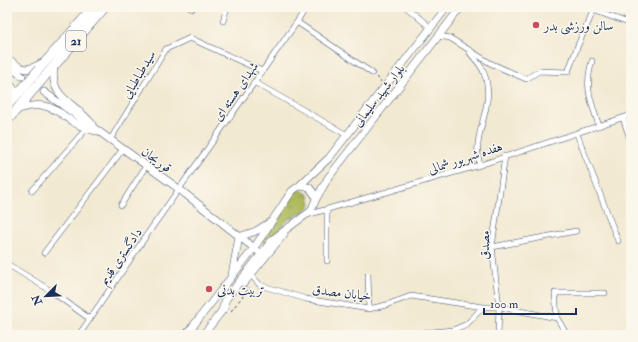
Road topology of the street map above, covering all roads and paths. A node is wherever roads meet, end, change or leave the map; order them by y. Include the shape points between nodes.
1 (94, 7) edge
2 (106, 7) edge
3 (227, 7) edge
4 (306, 7) edge
5 (406, 7) edge
6 (447, 7) edge
7 (462, 7) edge
8 (594, 8) edge
9 (223, 21) dead end
10 (296, 22) junction
11 (631, 24) edge
12 (431, 28) junction
13 (439, 36) junction
14 (468, 51) junction
15 (7, 58) edge
16 (592, 61) dead end
17 (7, 65) edge
18 (47, 68) junction
19 (262, 71) junction
20 (372, 73) joint
21 (22, 76) dead end
22 (7, 78) edge
23 (254, 82) junction
24 (385, 86) junction
25 (44, 92) dead end
26 (8, 105) edge
27 (16, 110) junction
28 (631, 115) edge
29 (622, 118) junction
30 (7, 121) edge
31 (599, 126) junction
32 (86, 129) junction
33 (98, 131) junction
34 (577, 134) junction
35 (347, 135) junction
36 (110, 140) junction
37 (631, 142) edge
38 (123, 149) junction
39 (505, 156) junction
40 (480, 165) junction
41 (146, 166) junction
42 (299, 186) junction
43 (179, 189) junction
44 (32, 191) dead end
45 (316, 199) junction
46 (121, 205) dead end
47 (327, 210) junction
48 (304, 216) junction
49 (272, 220) junction
50 (289, 227) junction
51 (576, 231) dead end
52 (239, 237) junction
53 (618, 241) dead end
54 (492, 247) junction
55 (254, 248) junction
56 (44, 253) dead end
57 (261, 253) junction
58 (327, 261) dead end
59 (7, 264) edge
60 (368, 275) dead end
61 (232, 276) junction
62 (253, 278) junction
63 (605, 293) dead end
64 (483, 307) junction
65 (499, 307) junction
66 (369, 309) junction
67 (222, 310) junction
68 (231, 310) dead end
69 (557, 318) junction
70 (90, 319) junction
71 (453, 333) edge
72 (434, 334) edge
73 (79, 335) edge
74 (186, 335) edge
75 (203, 335) edge
76 (401, 335) edge
77 (498, 335) edge
78 (567, 335) edge

1 - 18 highway, 21
2 - 18 highway, 21
3 - 9 street
4 - 10 street, شهدای هسته ای
5 - 12 street
6 - 12 main road, بلوار شهید سلیمانی
7 - 13 main road, بلوار شهید سلیمانی
8 - 11 street
8 - 14 street via 568,72 539,71 526,79
10 - 19 street, شهدای هسته ای
10 - 20 street
12 - 24 main road, بلوار شهید سلیمانی
13 - 14 street via 450,38
13 - 45 main road, بلوار شهید سلیمانی via 328,178
14 - 40 street via 484,72 489,91 478,141
15 - 18 main road via 26,69
16 - 31 street via 587,78 588,92
17 - 21 main road
18 - 26 highway, 21, bridge
18 - 27 highway, 21, bridge
18 - 33 main road via 58,92 87,117
19 - 23 street, شهدای هسته ای
19 - 36 street, سیدطباطبایی via 190,38 166,49
20 - 24 path
22 - 26 main road via 14,90
23 - 35 street
23 - 43 street, شهدای هسته ای
24 - 35 main road, بلوار شهید سلیمانی
25 - 33 main road, قوریجان
27 - 30 highway, 21
27 - 32 main road via 32,105 46,105
28 - 29 street, هفده شهریور شمالی
29 - 31 street, هفده شهریور شمالی
29 - 37 street
31 - 34 street, هفده شهریور شمالی
32 - 33 main road
32 - 44 street
33 - 36 main road, قوریجان
34 - 39 street, هفده شهریور شمالی
34 - 53 street
35 - 42 main road, بلوار شهید سلیمانی via 329,158
36 - 38 main road, قوریجان
38 - 41 main road, قوریجان
38 - 56 street
39 - 40 street, هفده شهریور شمالی
39 - 54 street, مصدق
40 - 47 street, هفده شهریور شمالی
41 - 43 main road, قوریجان
41 - 46 street
42 - 45 main road via 309,188
42 - 49 main road, بلوار شهید سلیمانی via 292,191
43 - 52 main road, قوریجان
43 - 70 street, دادگستری قدیم
45 - 48 main road, بلوار شهید سلیمانی via 311,211
47 - 48 street, هفده شهریور شمالی
47 - 58 street
48 - 50 main road, بلوار شهید سلیمانی
49 - 52 main road via 256,231
49 - 55 main road, بلوار شهید سلیمانی
50 - 57 main road via 280,232
50 - 62 main road
51 - 54 street
52 - 55 main road, قوریجان
52 - 61 main road
54 - 65 street, مصدق
55 - 57 main road, قوریجان
55 - 61 main road
57 - 67 main road via 226,299
59 - 70 street
60 - 66 street
61 - 74 main road
62 - 66 street, خیابان مصدق via 260,285 306,299
62 - 67 main road
62 - 68 path
63 - 69 street via 555,293
64 - 65 street, خیابان مصدق
64 - 66 street, خیابان مصدق via 411,296 386,306
64 - 71 street via 467,324
65 - 69 street, خیابان مصدق
65 - 77 street, مصدق
67 - 75 main road
69 - 78 street
70 - 73 street, دادگستری قدیم
71 - 72 street
72 - 76 street

